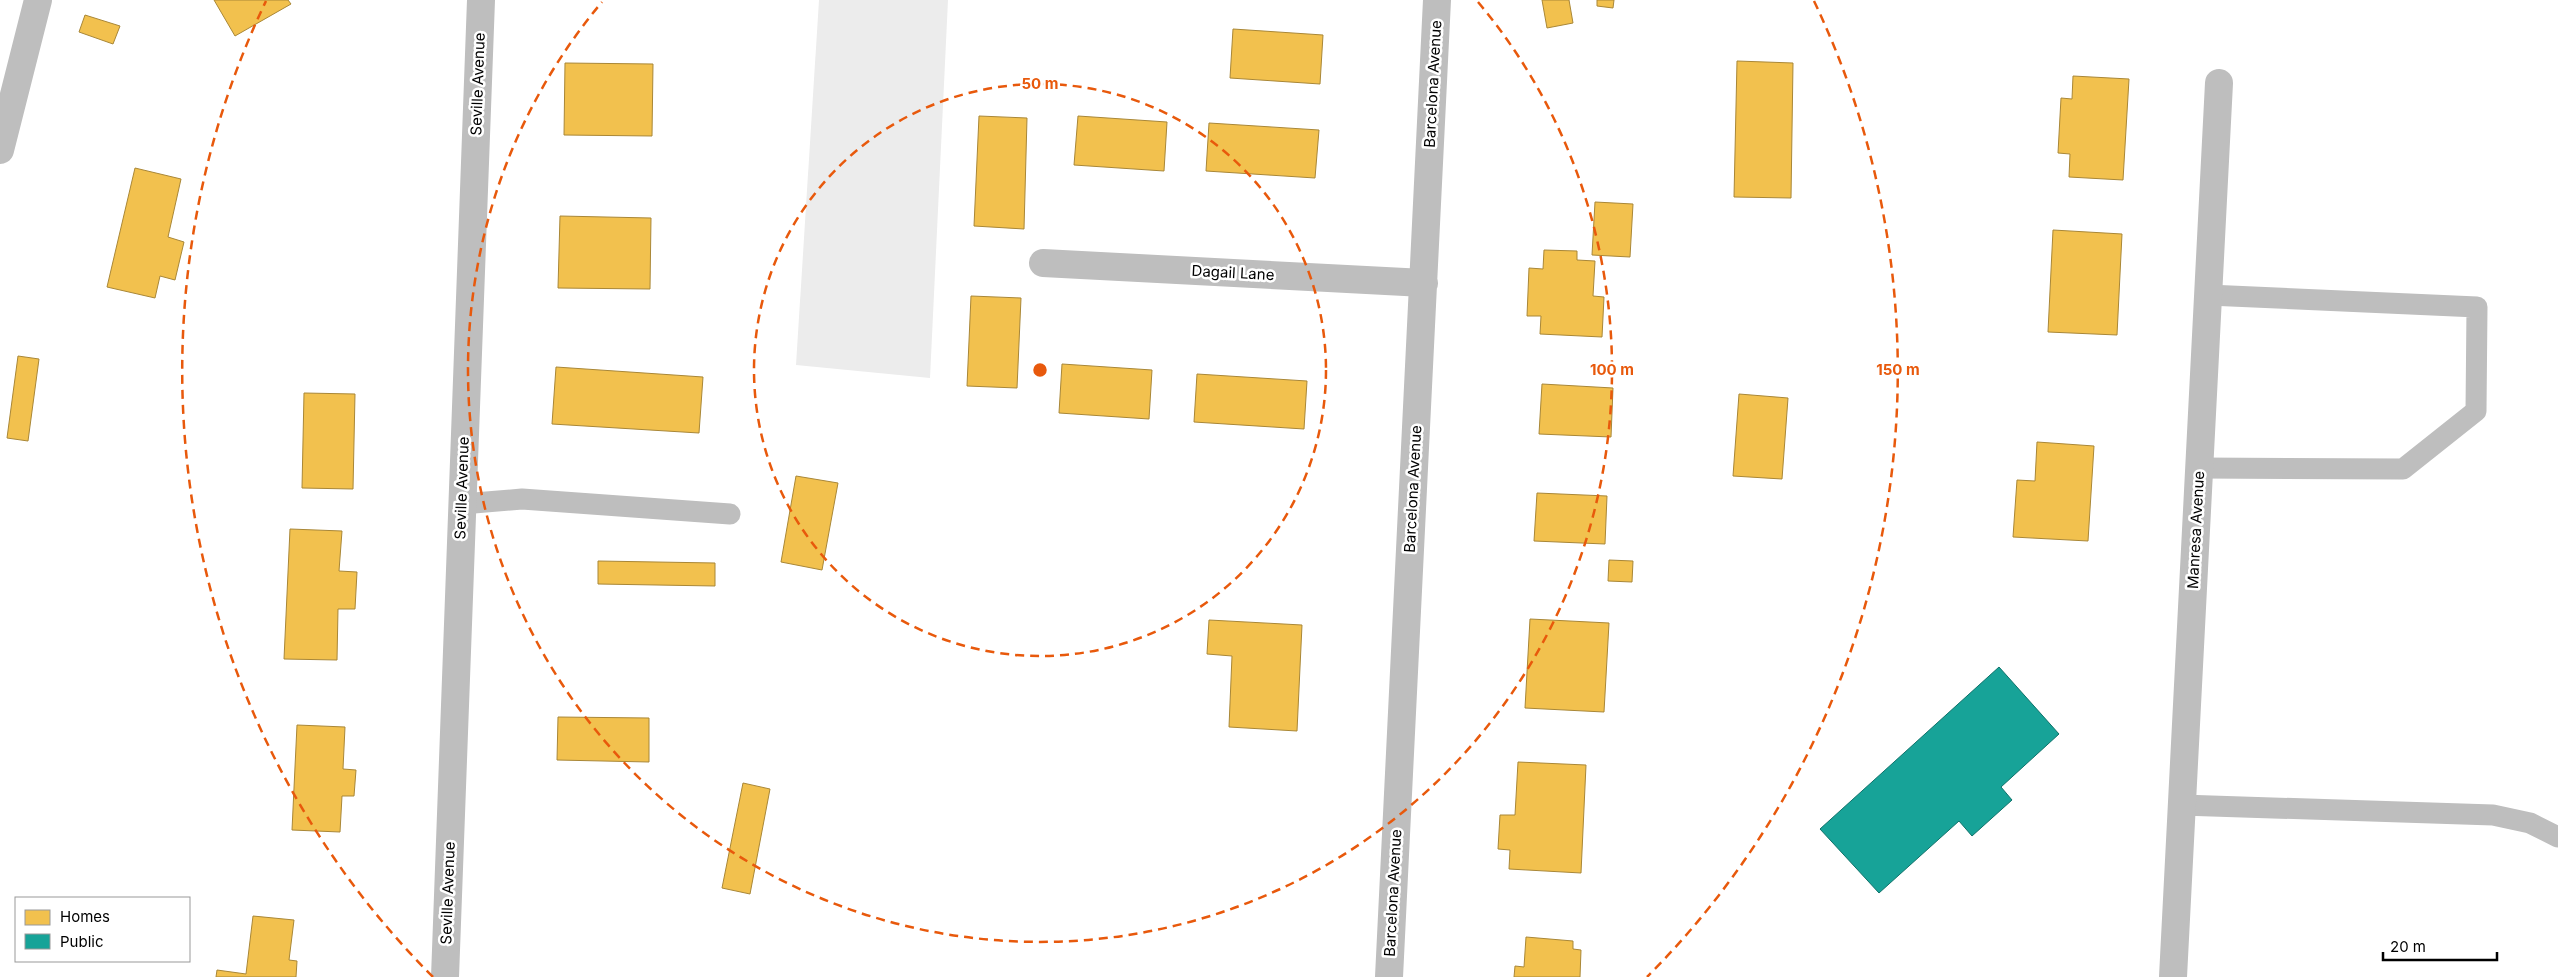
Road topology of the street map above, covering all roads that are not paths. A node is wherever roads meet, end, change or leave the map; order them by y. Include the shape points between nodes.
1 (38, 0) edge
2 (481, 0) edge
3 (1437, 0) edge
4 (2219, 83) dead end
5 (0, 150) edge
6 (1043, 263) dead end
7 (1424, 283) junction
8 (2208, 295) junction
9 (2199, 468) junction
10 (462, 504) junction
11 (730, 514) dead end
12 (2182, 805) junction
13 (2558, 837) edge
14 (445, 977) edge
15 (1389, 977) edge
16 (2173, 977) edge

1 - 5 street
2 - 10 street, Seville Avenue
3 - 7 street, Barcelona Avenue
4 - 8 street, Manresa Avenue
6 - 7 street, Dagail Lane
7 - 15 street, Barcelona Avenue
8 - 9 street, Manresa Avenue
8 - 9 lane via 2477,307 2476,411 2403,469
9 - 12 street, Manresa Avenue
10 - 11 lane via 522,499
10 - 14 street, Seville Avenue
12 - 13 lane via 2493,815 2530,823
12 - 16 street, Manresa Avenue

